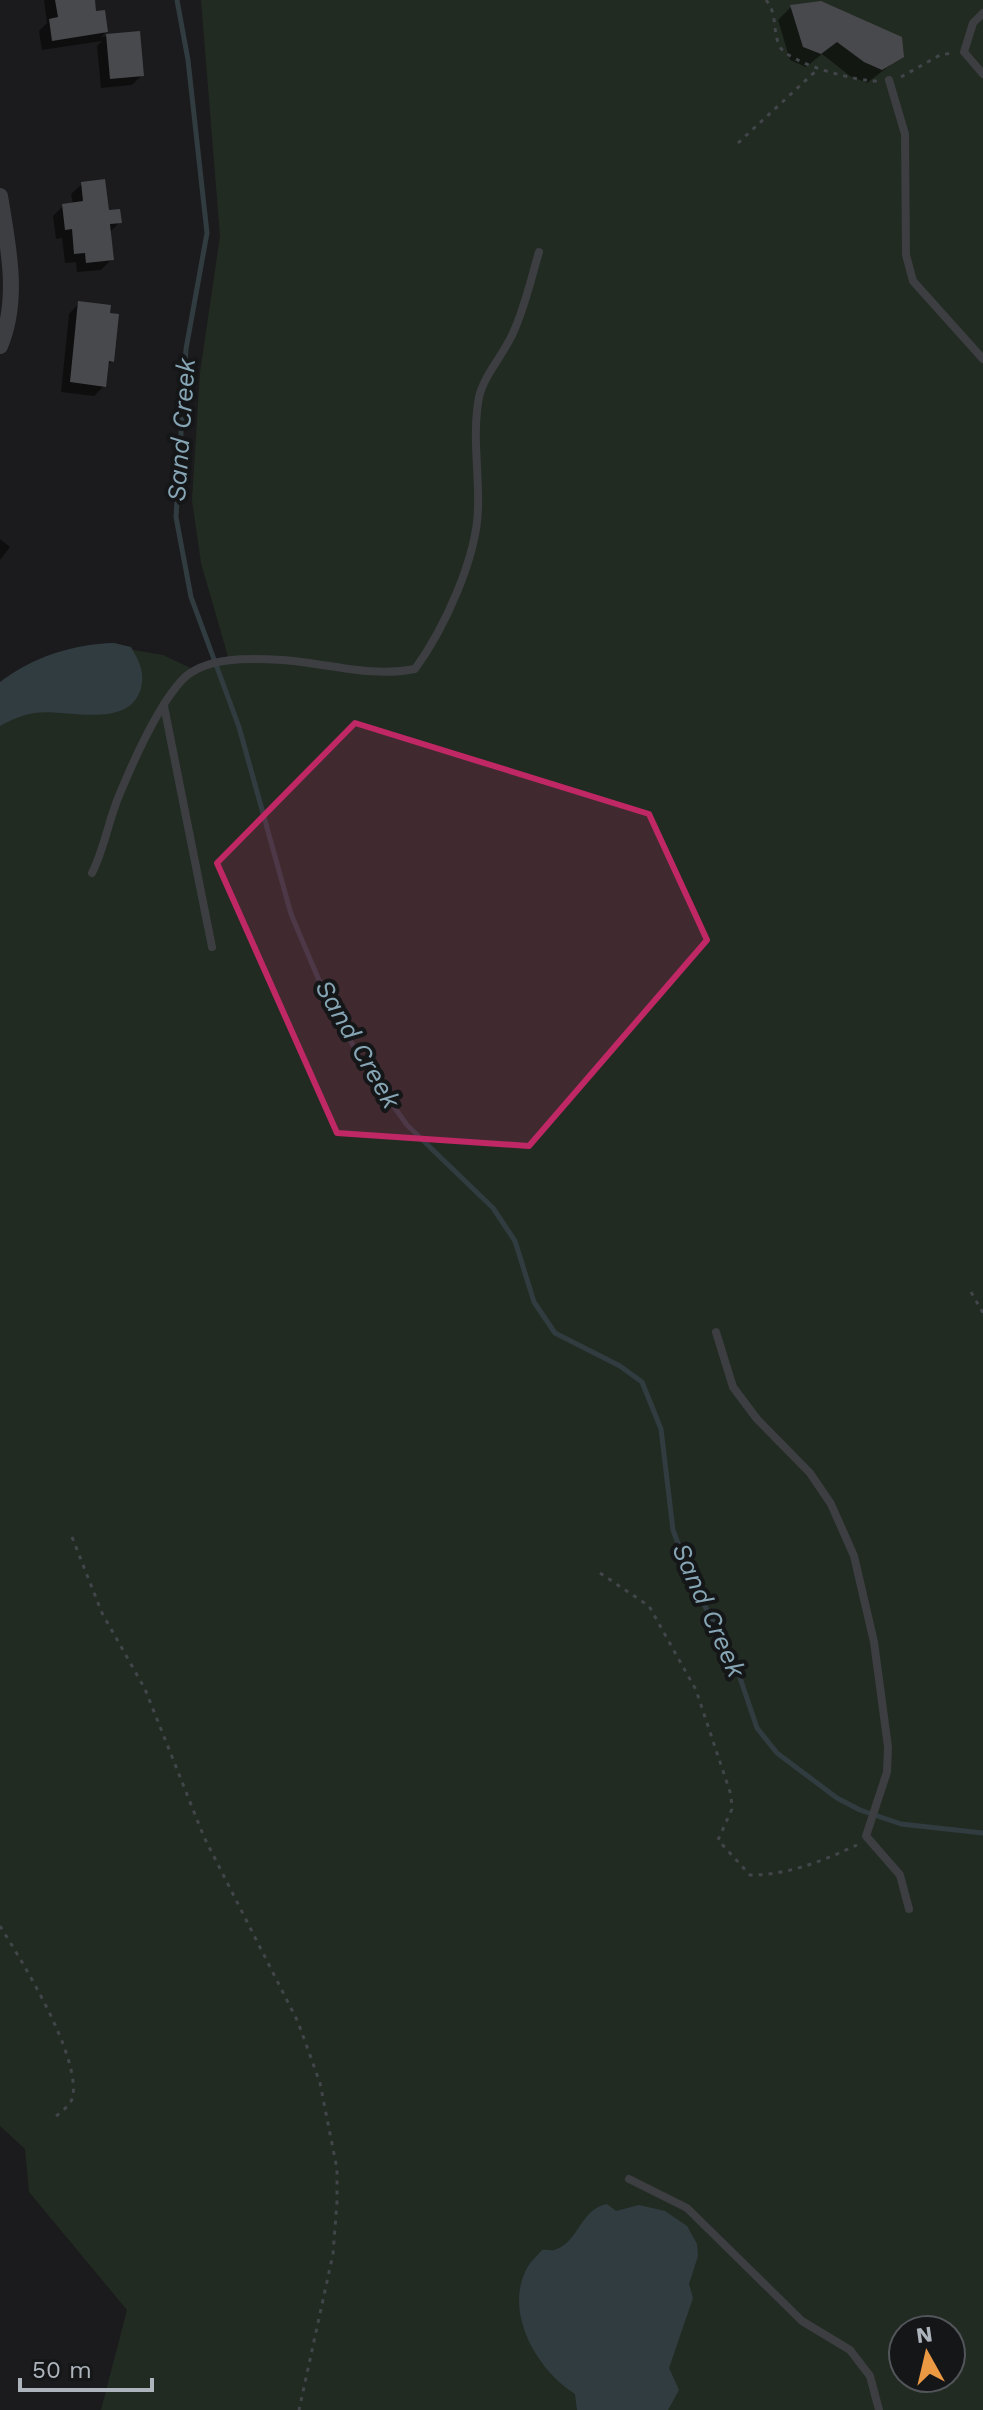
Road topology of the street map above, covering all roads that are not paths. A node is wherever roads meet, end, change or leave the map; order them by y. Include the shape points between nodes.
1 (983, 13) edge
2 (983, 74) edge
3 (889, 80) road end
4 (0, 196) edge
5 (539, 252) dead end
6 (0, 346) edge
7 (983, 359) edge
8 (164, 706) junction
9 (92, 873) dead end
10 (212, 947) dead end
11 (716, 1332) dead end
12 (909, 1909) dead end
13 (629, 2179) dead end
14 (879, 2410) edge

1 - 2 lane via 973,23 964,52
3 - 7 lane via 905,134 906,255 913,281
4 - 6 street via 10,254 10,307
5 - 8 lane via 513,332 480,393 475,429 479,507 465,570 415,669 376,674 288,660 229,660 183,679
8 - 9 lane via 117,800
8 - 10 lane
11 - 12 lane via 733,1387 810,1473 831,1504 854,1556 874,1642 888,1747 887,1772 867,1836 900,1875
13 - 14 lane via 687,2208 802,2321 850,2350 870,2376

